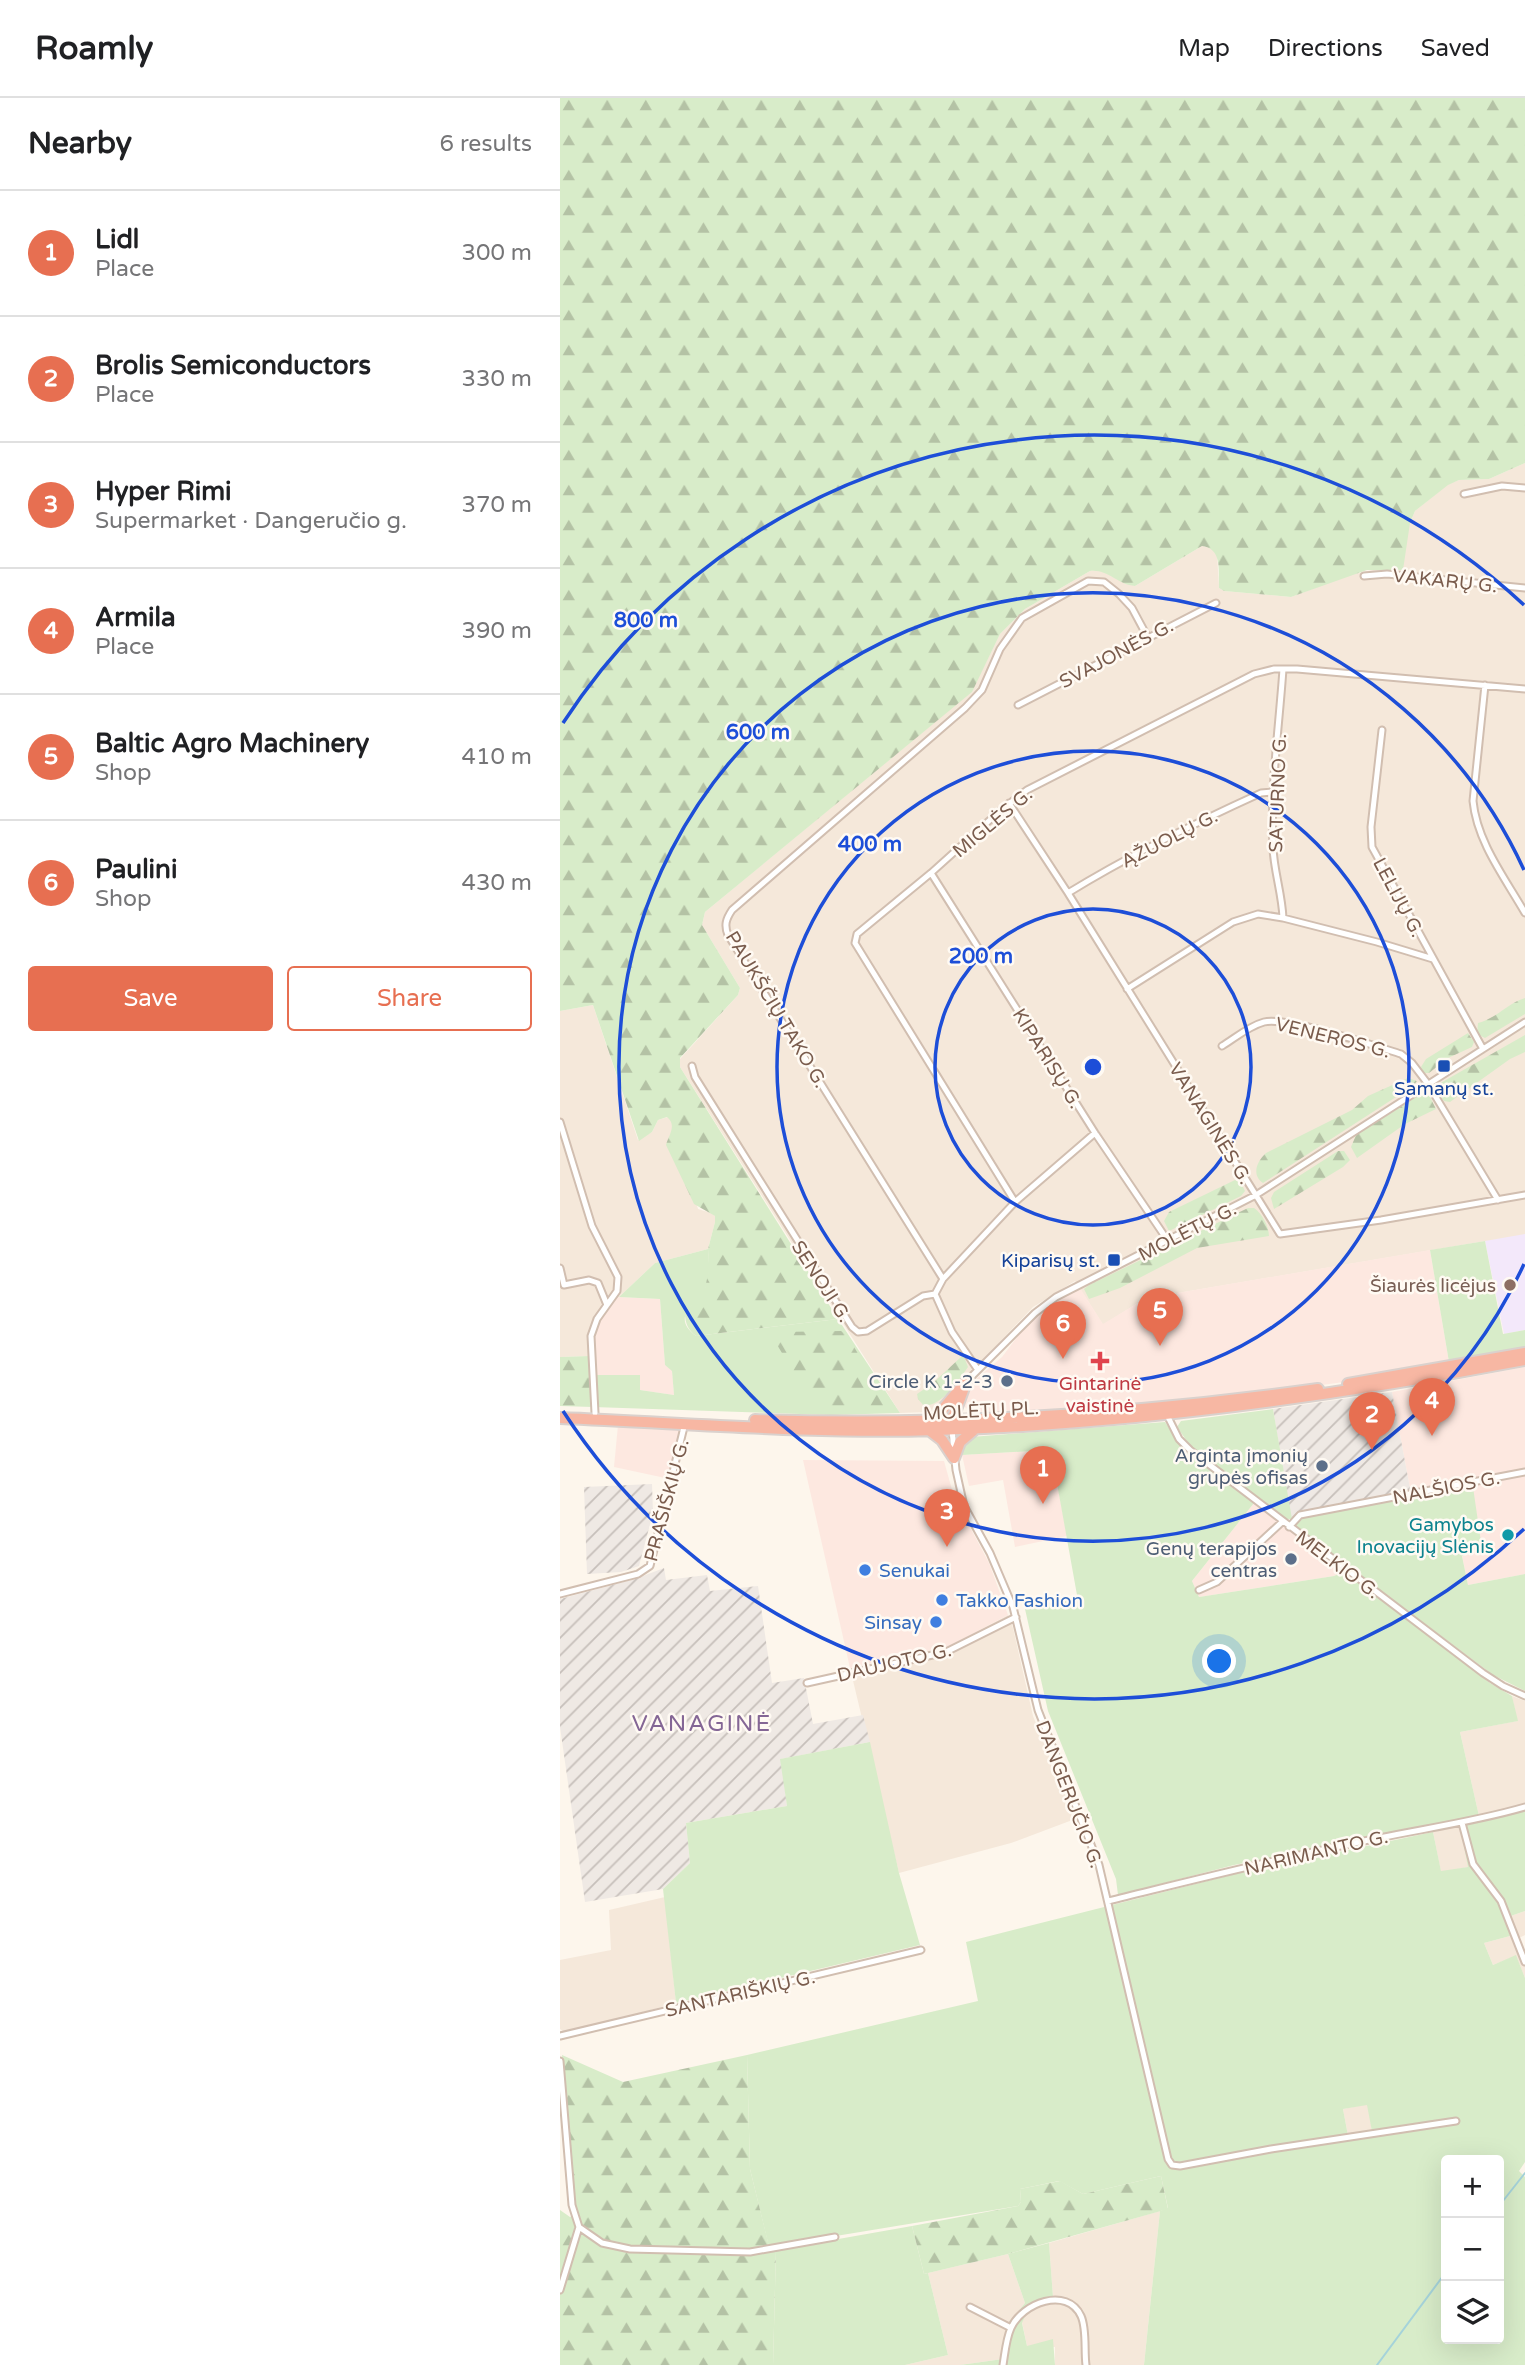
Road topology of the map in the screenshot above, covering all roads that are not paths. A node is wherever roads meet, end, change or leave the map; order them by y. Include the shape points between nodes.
1 (1525, 488) edge
2 (1464, 494) dead end
3 (1364, 576) dead end
4 (1525, 588) edge
5 (1216, 603) dead end
6 (1147, 636) junction
7 (1283, 669) junction
8 (1485, 685) junction
9 (1525, 689) edge
10 (1018, 705) dead end
11 (1382, 730) dead end
12 (1273, 792) junction
13 (1009, 803) junction
14 (931, 873) junction
15 (1068, 893) junction
16 (1525, 913) edge
17 (1283, 918) junction
18 (1433, 959) junction
19 (1127, 989) junction
20 (1525, 1022) edge
21 (1222, 1046) dead end
22 (1483, 1049) junction
23 (692, 1066) dead end
24 (1427, 1084) junction
25 (560, 1122) edge
26 (1095, 1133) junction
27 (1256, 1195) junction
28 (1525, 1195) edge
29 (1498, 1200) junction
30 (1016, 1202) junction
31 (1168, 1241) junction
32 (560, 1268) edge
33 (943, 1279) junction
34 (935, 1294) junction
35 (607, 1306) junction
36 (1525, 1353) edge
37 (1525, 1360) edge
38 (978, 1370) junction
39 (966, 1382) joint
40 (957, 1398) junction
41 (560, 1411) edge
42 (595, 1413) junction
43 (1167, 1415) junction
44 (560, 1418) edge
45 (685, 1423) junction
46 (976, 1424) junction
47 (953, 1426) junction
48 (931, 1427) junction
49 (954, 1458) junction
50 (1525, 1472) edge
51 (1282, 1522) junction
52 (1289, 1527) junction
53 (1199, 1590) dead end
54 (560, 1594) edge
55 (1016, 1617) junction
56 (807, 1683) dead end
57 (1525, 1696) edge
58 (1525, 1807) edge
59 (1462, 1823) junction
60 (1108, 1901) junction
61 (921, 1950) dead end
62 (1525, 1962) edge
63 (560, 2036) edge
64 (560, 2061) edge
65 (1456, 2122) dead end
66 (579, 2227) junction
67 (835, 2237) dead end
68 (560, 2290) edge
69 (970, 2307) dead end
70 (1011, 2328) junction
71 (1003, 2365) edge
72 (1086, 2365) edge

1 - 2 street via 1502,486
3 - 4 street, VAKARŲ G. via 1387,574
5 - 6 street, SVAJONĖS G.
6 - 10 street, SVAJONĖS G.
6 - 33 street, PAUKŠČIŲ TAKO G. via 1126,601 1098,580 1083,583 1022,618 1000,649 982,690 965,708 726,919 728,935
7 - 8 street, MIGLĖS G.
7 - 12 street, SATURNO G.
7 - 13 street, MIGLĖS G. via 1232,684
8 - 9 street, MIGLĖS G.
8 - 16 street via 1475,819
11 - 18 street, LELIJŲ G. via 1372,847
12 - 15 street, ĄŽUOLŲ G. via 1261,793 1159,842
12 - 17 street, SATURNO G. via 1273,852
13 - 14 street, MIGLĖS G.
13 - 15 street, VANAGINĖS G.
14 - 26 street, KIPARISŲ G.
14 - 30 street, MIGLĖS G. via 854,940
15 - 19 street, VANAGINĖS G.
17 - 18 street
17 - 19 street via 1258,914 1243,918
18 - 22 street, LELIJŲ G.
19 - 27 street, VANAGINĖS G.
20 - 22 street, MOLĖTŲ G.
21 - 24 street, VENEROS G. via 1264,1022 1288,1022 1401,1054
22 - 24 street, MOLĖTŲ G.
23 - 34 street, SENOJI G. via 852,1327 867,1331 923,1296
24 - 27 street, MOLĖTŲ G.
24 - 29 street, VENEROS G.
25 - 35 street via 592,1226 618,1278 617,1291
26 - 30 street
26 - 31 street, KIPARISŲ G.
27 - 29 street, VANAGINĖS G. via 1283,1235
27 - 31 street, MOLĖTŲ G.
28 - 29 street, VANAGINĖS G.
30 - 33 street
31 - 38 street, MOLĖTŲ G. via 1046,1304
32 - 35 street via 564,1285 589,1280 598,1283
33 - 34 street
34 - 38 street via 952,1332
35 - 42 street via 592,1336
36 - 46 highway, MOLĖTŲ PL. via 1240,1399
37 - 43 highway, MOLĖTŲ PL. via 1343,1392
38 - 39 street, MOLĖTŲ G.
39 - 40 highway
40 - 46 highway
40 - 47 highway
40 - 48 highway via 937,1415
41 - 42 highway, MOLĖTŲ PL.
42 - 48 highway, MOLĖTŲ PL.
43 - 46 highway, MOLĖTŲ PL.
43 - 51 street, MELKIO G. via 1189,1450
44 - 45 highway, MOLĖTŲ PL.
45 - 48 highway, MOLĖTŲ PL. via 814,1430
45 - 54 street, PRAŠIŠKIŲ G. via 650,1566 638,1574
46 - 47 highway, MOLĖTŲ PL.
46 - 49 highway via 960,1442
47 - 48 highway
47 - 49 street, DANGERUČIO G.
48 - 49 highway
49 - 55 street, DANGERUČIO G. via 964,1506 993,1559
50 - 52 street, NALŠIOS G. via 1300,1515
51 - 52 street, MELKIO G.
51 - 53 street via 1217,1582
52 - 57 street, MELKIO G. via 1483,1673
55 - 56 street, DAUJOTO G. via 946,1652
55 - 60 street, DANGERUČIO G. via 1038,1710 1086,1827
58 - 59 street, NARIMANTO G.
59 - 60 street, NARIMANTO G. via 1284,1858
59 - 62 street via 1473,1864 1501,1901
60 - 65 street, DANGERUČIO G. via 1172,2165
61 - 63 street, SANTARIŠKIŲ G.
64 - 66 street via 572,2205
66 - 67 street via 602,2243 631,2249 750,2252
66 - 68 street
69 - 70 street
70 - 71 street
70 - 72 street via 1023,2311 1035,2304 1067,2302 1083,2319

